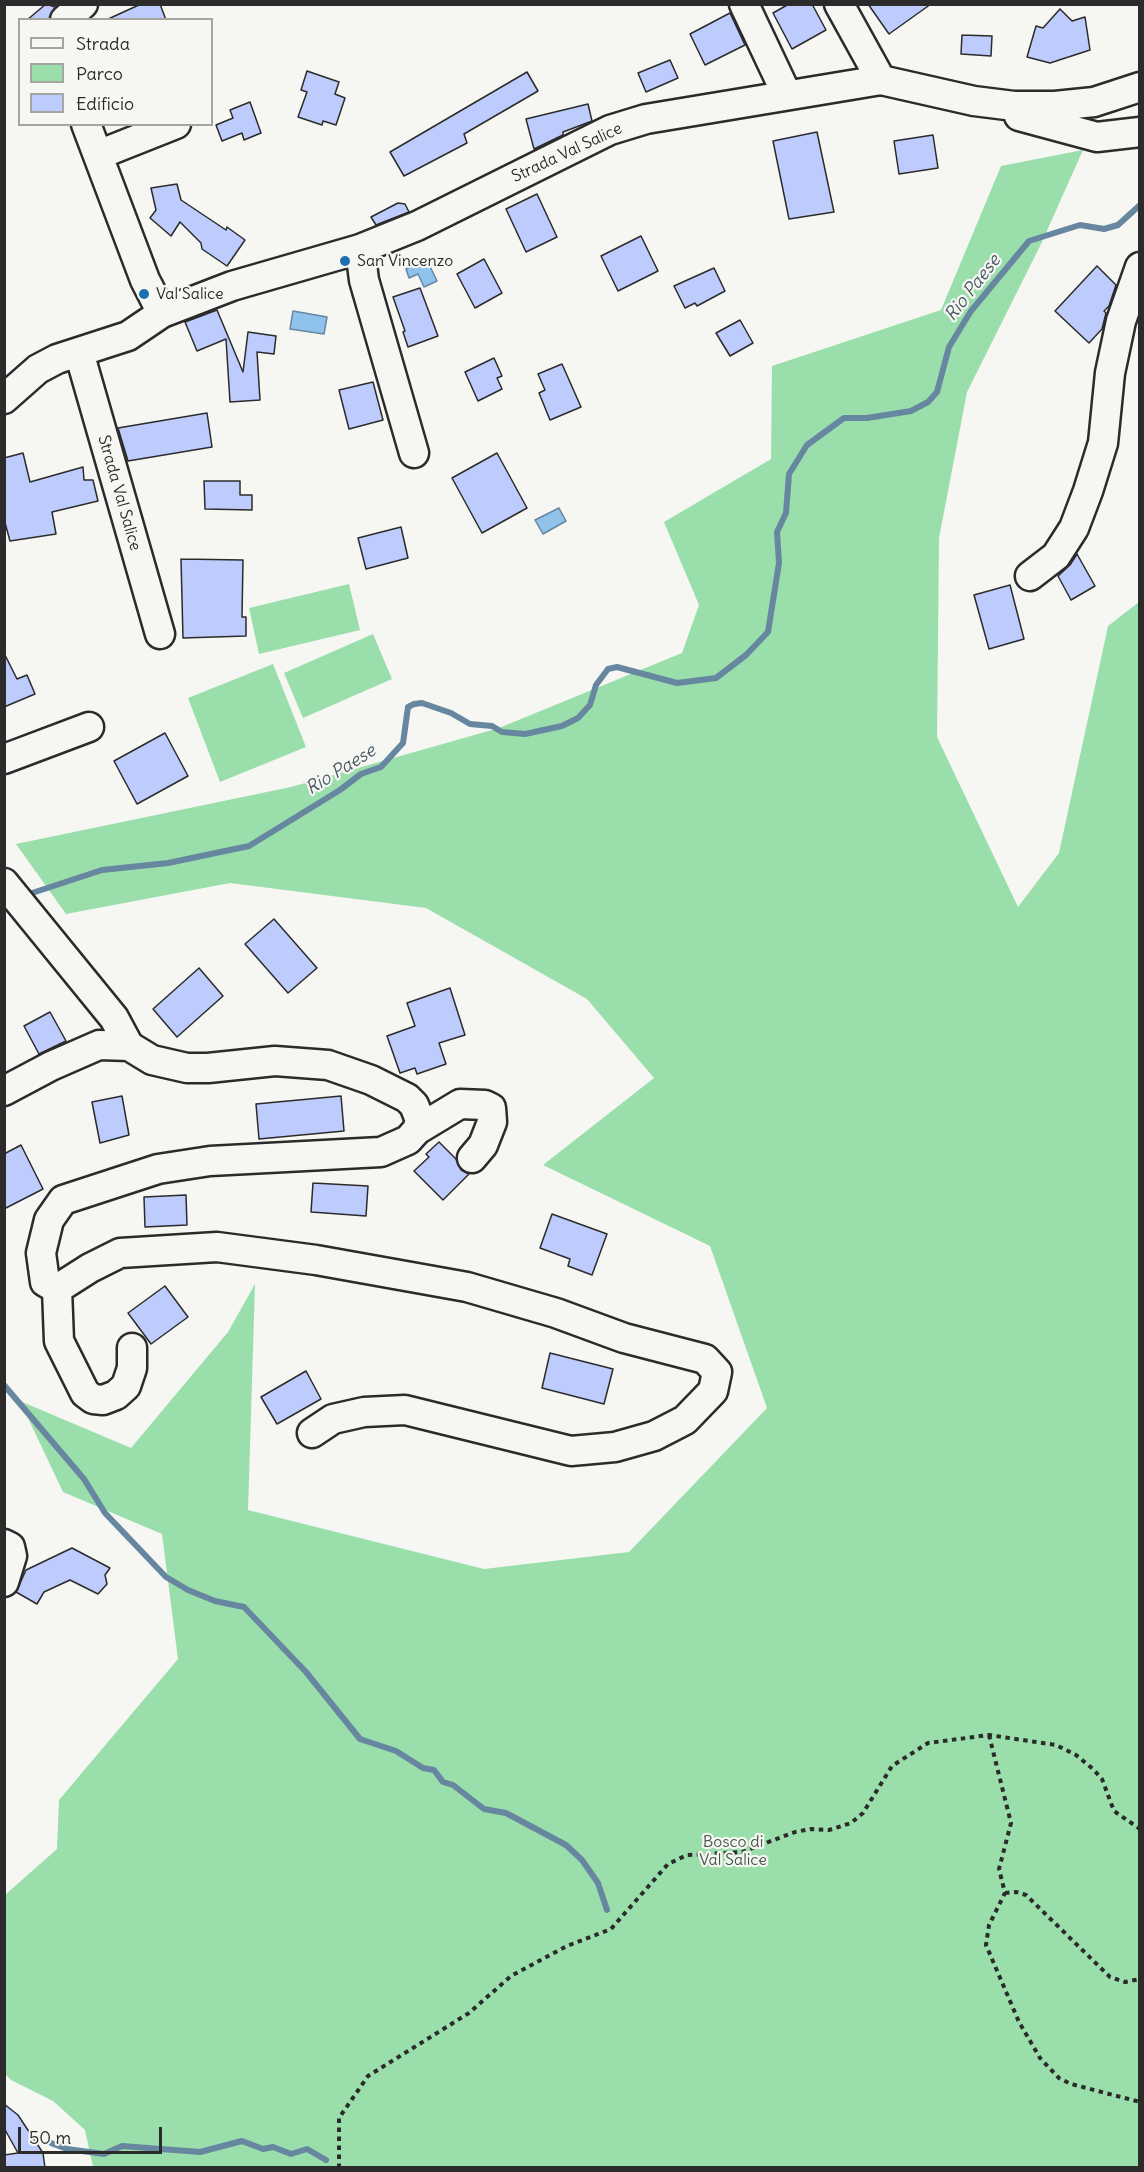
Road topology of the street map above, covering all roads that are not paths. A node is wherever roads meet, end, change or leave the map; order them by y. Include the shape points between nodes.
1 (82, 4) edge
2 (744, 4) edge
3 (839, 4) edge
4 (67, 18) edge
5 (881, 80) junction
6 (1140, 87) edge
7 (787, 95) junction
8 (974, 101) junction
9 (87, 126) edge
10 (171, 126) edge
11 (1140, 132) edge
12 (98, 155) junction
13 (360, 249) junction
14 (1140, 267) edge
15 (162, 313) junction
16 (79, 352) junction
17 (4, 399) edge
18 (414, 453) dead end
19 (1030, 576) dead end
20 (160, 634) dead end
21 (89, 727) dead end
22 (4, 759) edge
23 (13, 894) edge
24 (129, 1046) junction
25 (4, 1091) edge
26 (417, 1130) junction
27 (472, 1158) dead end
28 (57, 1289) junction
29 (132, 1347) dead end
30 (312, 1433) dead end
31 (4, 1544) edge
32 (4, 1582) edge

1 - 4 street
2 - 7 street
3 - 5 street
5 - 7 street, Strada Val Salice
5 - 8 street, Strada Val Salice
6 - 8 street, Strada Val Salice via 1094,102 1054,106
7 - 13 street, Strada Val Salice via 646,119 610,130 417,226
8 - 11 street via 1096,137
9 - 12 street
10 - 12 street
12 - 15 street via 145,280
13 - 15 street, Strada Val Salice via 232,286
13 - 18 street via 364,280
14 - 19 street via 1121,321 1110,373 1103,443 1085,500 1074,528 1056,556
15 - 16 street, Strada Val Salice via 128,336
16 - 17 street, Strada Val Salice via 38,369
16 - 20 street, Strada Val Salice
21 - 22 street
23 - 24 street via 114,1018
24 - 25 street via 99,1045
24 - 26 street via 152,1060 187,1068 274,1061 328,1065 407,1098 419,1112
26 - 27 street via 460,1104 491,1108 492,1122 483,1145
26 - 28 street via 399,1145 381,1152 210,1161 158,1169 63,1200 49,1220 41,1253 45,1282
28 - 29 street via 59,1341 85,1393 103,1400 126,1386 132,1368
28 - 30 street via 120,1253 217,1247 467,1287 624,1338 705,1359 717,1372 713,1391 685,1420 654,1437 615,1447 571,1451 405,1410 364,1412 333,1419
31 - 32 street via 10,1547 12,1556

